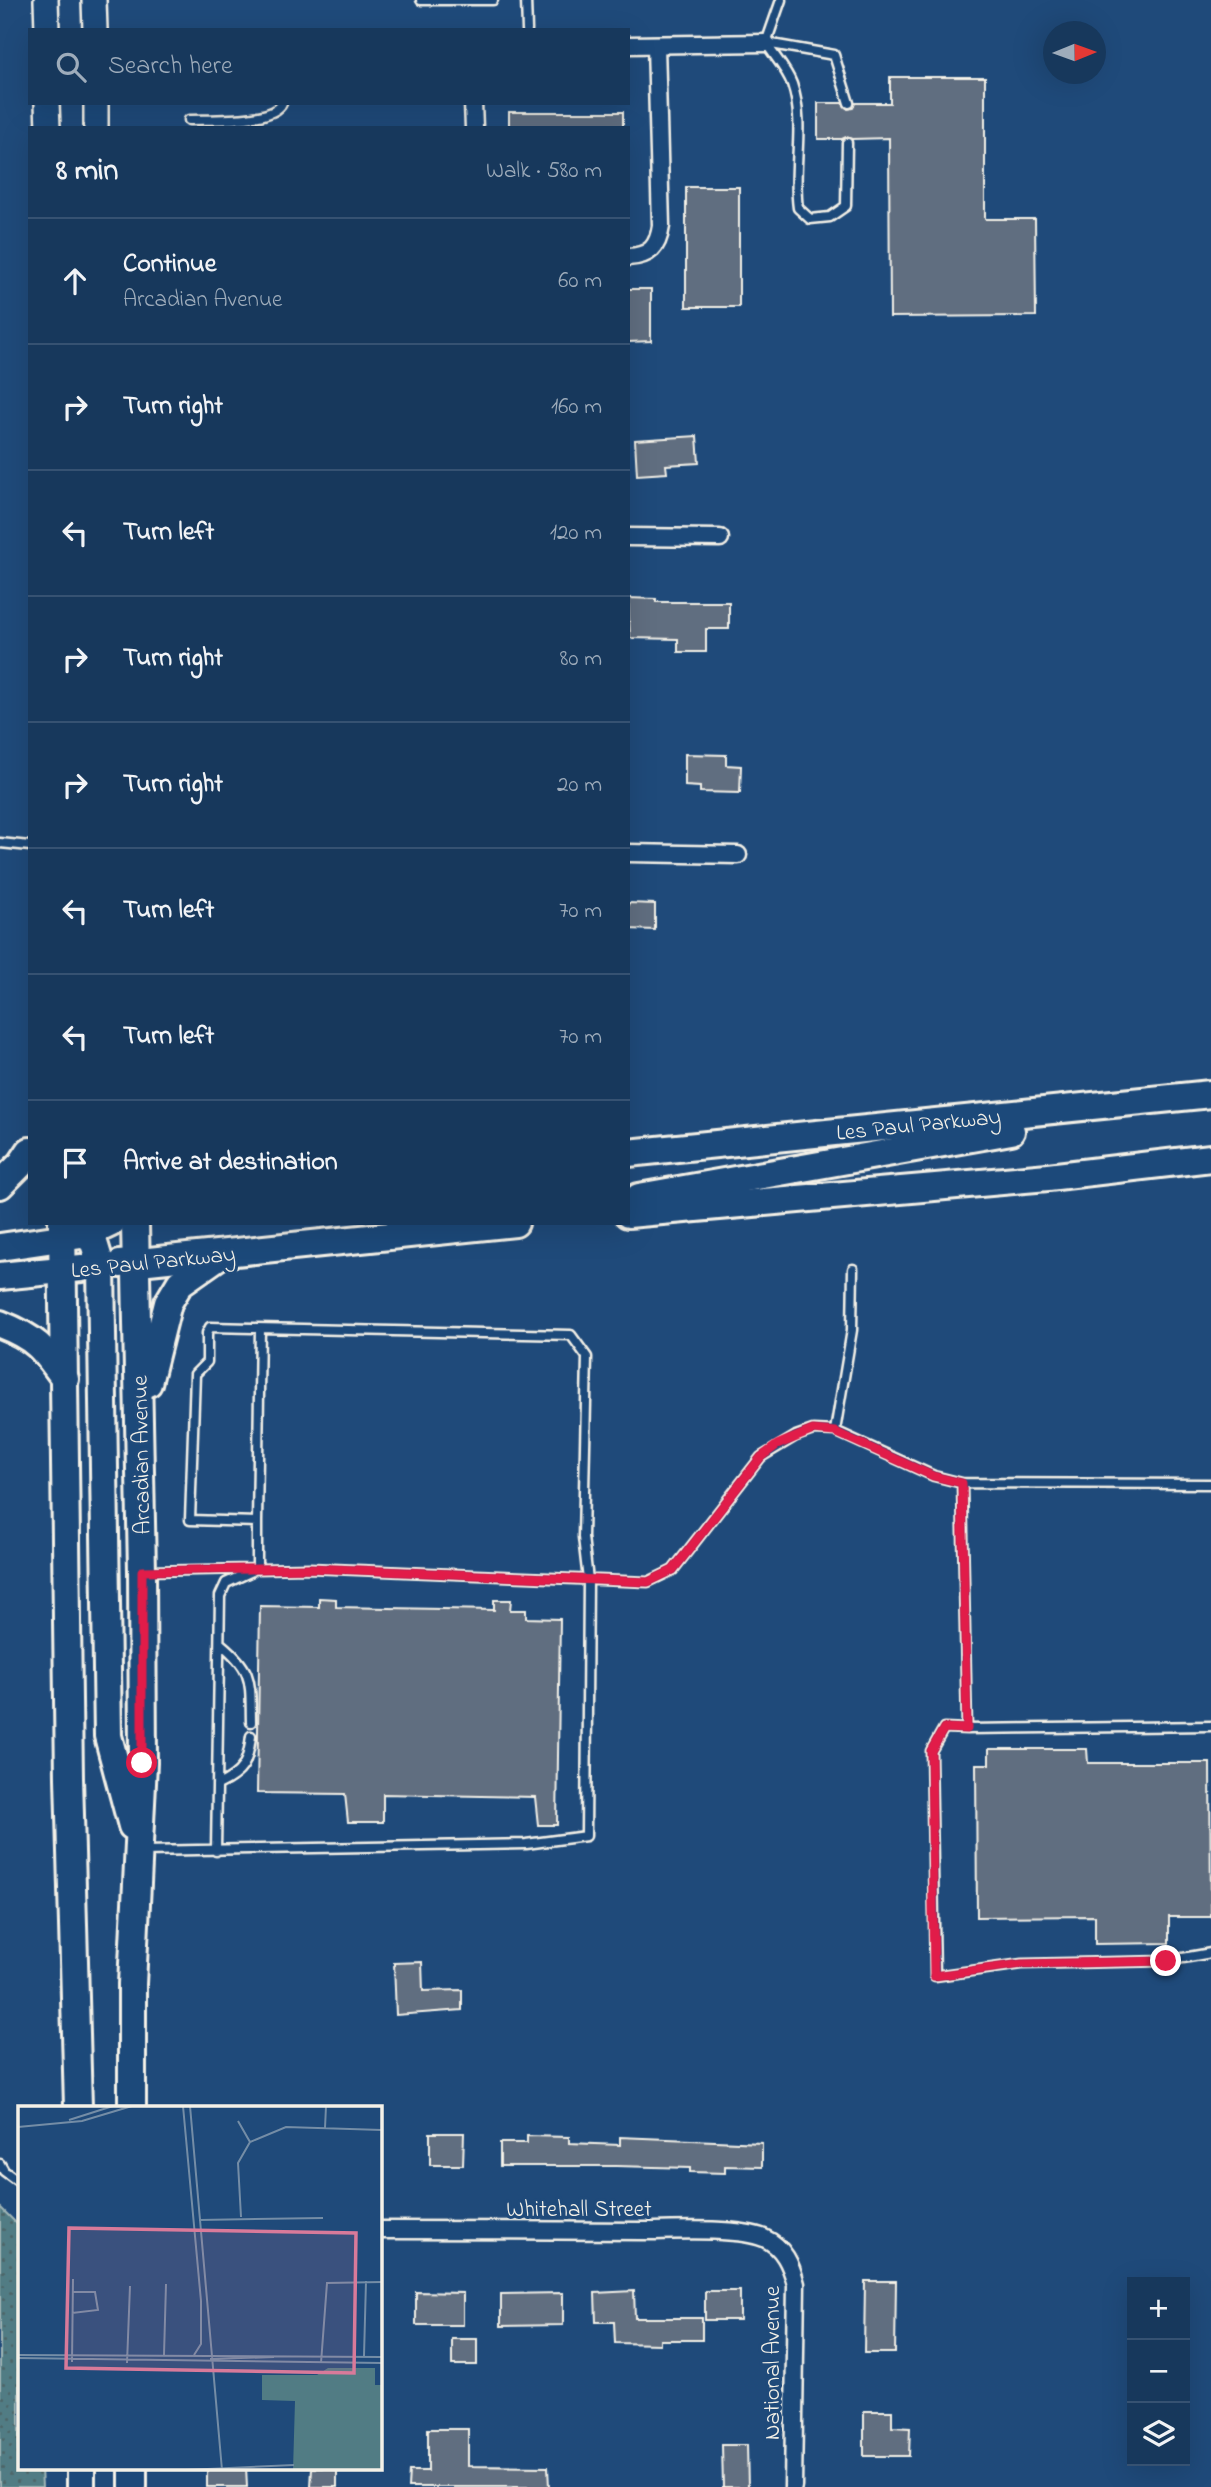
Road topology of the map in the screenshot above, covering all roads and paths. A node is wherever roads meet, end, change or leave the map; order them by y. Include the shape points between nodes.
1 (46, 0) edge
2 (94, 0) edge
3 (421, 0) edge
4 (493, 0) edge
5 (526, 0) edge
6 (781, 0) edge
7 (47, 28) edge
8 (95, 28) edge
9 (527, 28) edge
10 (766, 43) junction
11 (630, 45) edge
12 (656, 45) junction
13 (849, 103) dead end
14 (47, 105) edge
15 (96, 105) edge
16 (281, 105) edge
17 (473, 105) edge
18 (189, 120) dead end
19 (48, 126) edge
20 (96, 126) edge
21 (474, 126) edge
22 (847, 143) dead end
23 (630, 257) edge
24 (630, 537) edge
25 (720, 538) dead end
26 (0, 843) edge
27 (28, 846) edge
28 (630, 853) edge
29 (738, 855) dead end
30 (1211, 1094) edge
31 (1064, 1110) junction
32 (28, 1153) edge
33 (630, 1153) edge
34 (1211, 1158) edge
35 (0, 1185) edge
36 (630, 1199) edge
37 (630, 1214) edge
38 (482, 1225) edge
39 (100, 1233) edge
40 (0, 1247) edge
41 (220, 1255) junction
42 (137, 1262) junction
43 (853, 1269) dead end
44 (64, 1270) junction
45 (0, 1276) edge
46 (0, 1324) edge
47 (260, 1329) junction
48 (65, 1379) junction
49 (139, 1415) junction
50 (835, 1432) junction
51 (962, 1483) junction
52 (1211, 1483) edge
53 (257, 1522) junction
54 (257, 1569) junction
55 (142, 1571) junction
56 (587, 1580) junction
57 (220, 1643) junction
58 (251, 1722) dead end
59 (1211, 1726) edge
60 (967, 1729) junction
61 (251, 1736) dead end
62 (218, 1785) junction
63 (138, 1851) junction
64 (216, 1851) junction
65 (1211, 1953) edge
66 (78, 2106) edge
67 (132, 2106) edge
68 (0, 2164) edge
69 (18, 2181) edge
70 (382, 2230) edge
71 (775, 2245) joint
72 (793, 2487) edge

1 - 7 main road
2 - 8 main road
3 - 4 lane
5 - 9 lane
6 - 10 lane
10 - 12 street
10 - 13 lane via 834,55
10 - 22 lane via 792,83 799,121 794,185 798,208 810,219 830,217 846,206
11 - 12 street
12 - 23 street via 661,226 659,241 643,256
14 - 19 main road
15 - 20 main road
16 - 18 lane via 267,116
17 - 21 street
24 - 25 street
26 - 27 lane
28 - 29 street
30 - 31 main road, Les Paul Parkway
31 - 33 main road, Les Paul Parkway
31 - 36 main road via 1024,1129
32 - 35 main road
34 - 37 main road
38 - 41 main road, Les Paul Parkway
39 - 40 main road
39 - 42 main road, Les Paul Parkway
39 - 42 main road, Arcadian Avenue
39 - 44 main road, Les Paul Parkway
39 - 44 main road
39 - 63 main road via 108,1736
41 - 42 main road, Les Paul Parkway
41 - 49 main road via 180,1283 169,1303
42 - 49 main road, Arcadian Avenue
43 - 50 lane via 852,1330
44 - 45 main road, Les Paul Parkway
44 - 48 main road
46 - 48 main road via 25,1334 44,1349
47 - 53 lane
47 - 53 lane via 210,1327 207,1333 207,1362 195,1374 190,1520
47 - 56 lane via 571,1335 587,1357 583,1536
48 - 66 main road
49 - 55 main road, Arcadian Avenue
50 - 51 lane via 933,1476
50 - 56 lane via 813,1430 761,1457 673,1570 648,1582
51 - 52 lane
51 - 60 lane
53 - 54 lane
54 - 55 lane
54 - 56 lane
54 - 57 lane via 226,1583 220,1596
55 - 63 main road, Arcadian Avenue
56 - 64 lane via 586,1836 526,1844
57 - 58 lane via 240,1660 250,1682
57 - 62 lane
59 - 60 lane
60 - 65 lane via 944,1728 931,1751 934,1976 1022,1964 1166,1961
61 - 62 lane via 243,1769
62 - 64 lane
63 - 64 lane
63 - 67 main road, Arcadian Avenue
68 - 69 lane
70 - 71 street, Whitehall Street via 688,2231 752,2234
71 - 72 street, National Avenue via 791,2265 796,2284

